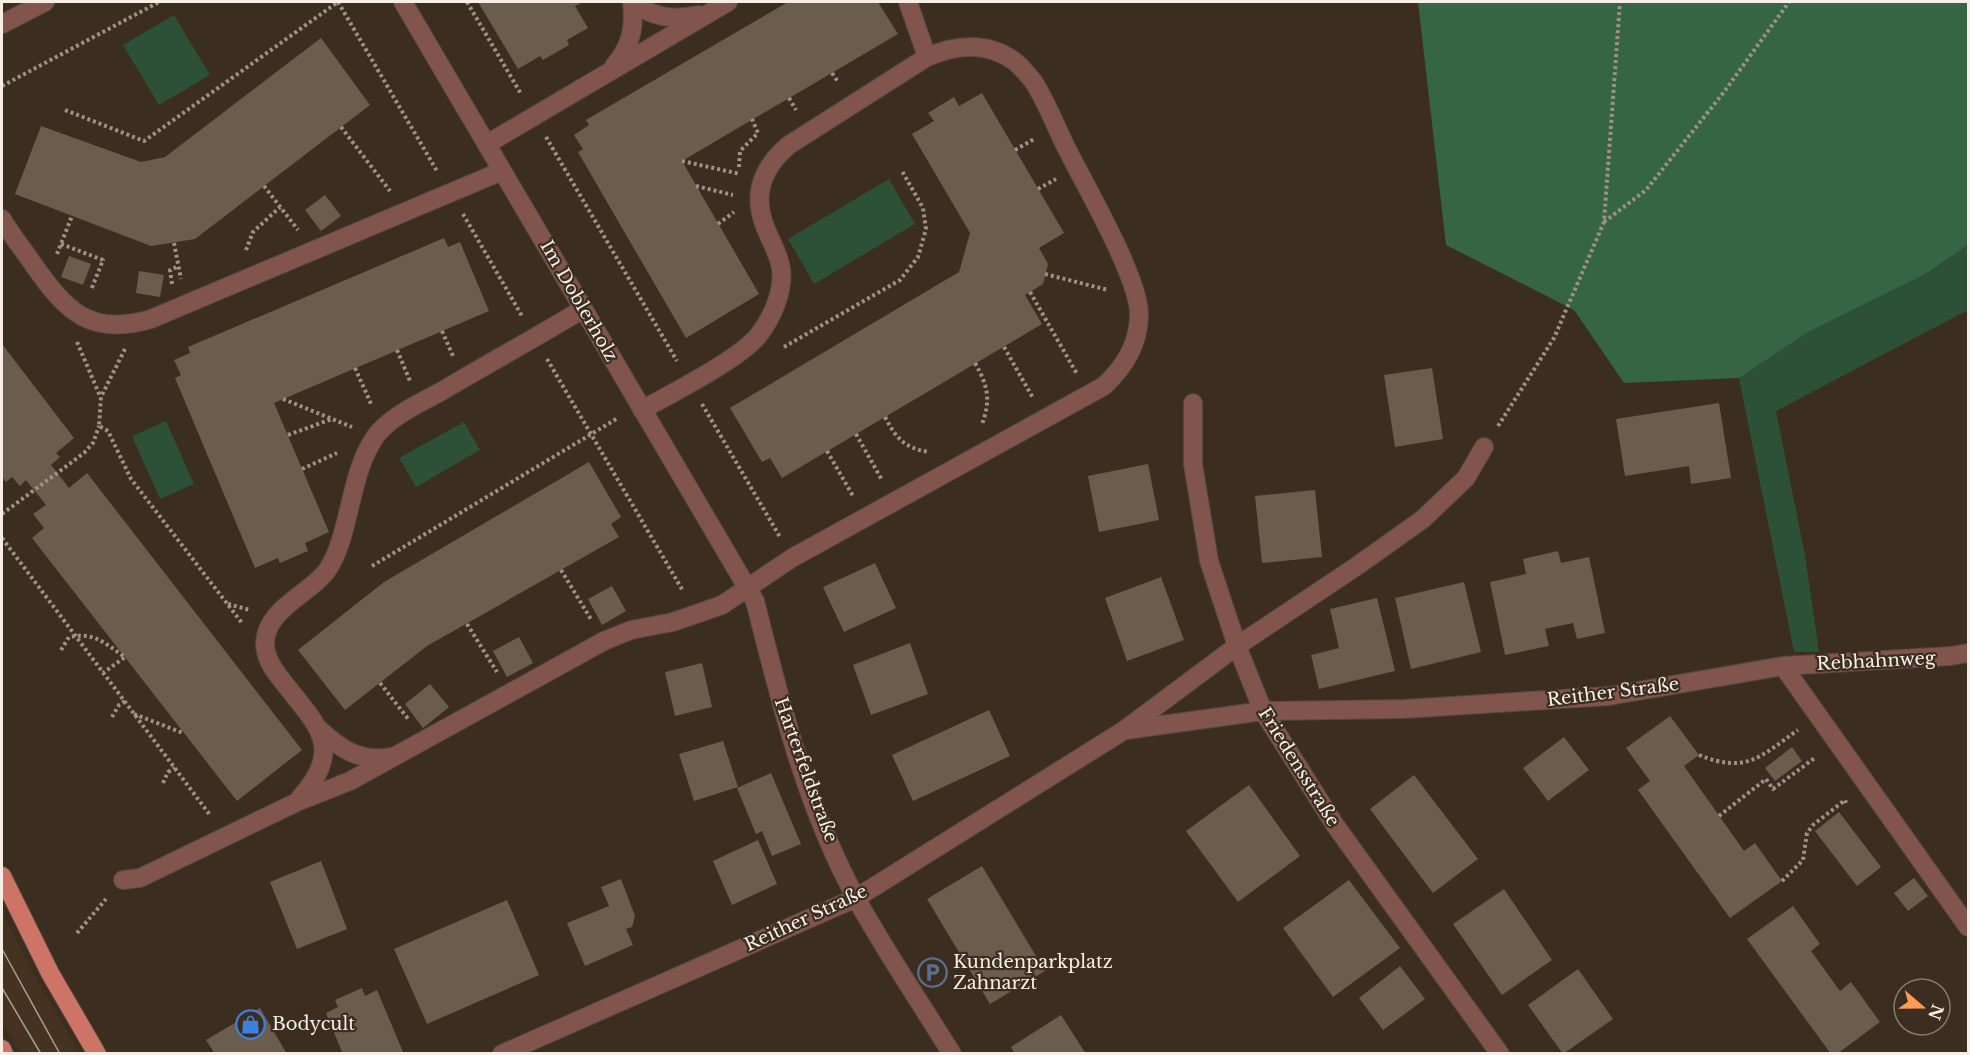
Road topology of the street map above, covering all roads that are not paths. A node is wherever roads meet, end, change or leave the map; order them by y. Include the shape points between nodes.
1 (45, 2) edge
2 (403, 2) edge
3 (632, 2) edge
4 (728, 2) edge
5 (908, 2) edge
6 (710, 12) junction
7 (2, 24) edge
8 (927, 57) junction
9 (610, 71) junction
10 (487, 144) junction
11 (502, 171) junction
12 (2, 219) edge
13 (583, 309) junction
14 (1193, 402) dead end
15 (641, 407) junction
16 (1484, 447) road end
17 (751, 595) junction
18 (1237, 646) junction
19 (1968, 653) edge
20 (1783, 666) junction
21 (1263, 711) junction
22 (318, 728) junction
23 (1123, 730) junction
24 (396, 755) junction
25 (297, 802) junction
26 (2, 876) edge
27 (123, 880) road end
28 (856, 898) junction
29 (1968, 927) edge
30 (2, 1049) edge
31 (4, 1053) edge
32 (97, 1053) edge
33 (502, 1053) edge
34 (952, 1053) edge
35 (1500, 1053) edge

1 - 7 street
2 - 10 street, Im Doblerholz
3 - 6 street via 659,17
3 - 9 street via 632,35 624,54
4 - 6 street
5 - 8 street
6 - 9 street
8 - 15 street via 774,157 762,178 760,201 781,270 781,287 768,322 743,350
8 - 17 street via 951,47 984,49 1013,60 1025,70 1137,297 1137,330 1132,349 1116,374 1090,395 792,558
9 - 10 street
10 - 11 street, Im Doblerholz
11 - 12 street via 130,325 93,322 63,305
11 - 13 street, Im Doblerholz
13 - 15 street, Im Doblerholz
13 - 22 street via 379,432 360,466 330,567 277,616 265,639 273,670
14 - 18 street, Friedensstraße via 1193,464 1209,561
15 - 17 street, Im Doblerholz
16 - 18 street, Reither Straße via 1466,478 1423,519
17 - 24 street via 604,641
17 - 28 street, Harterfeldstraße via 818,812
18 - 21 street, Friedensstraße
18 - 23 street, Reither Straße
19 - 20 street, Rebhahnweg
20 - 21 street, Reither Straße via 1609,696 1404,709
20 - 29 street
21 - 23 street, Reither Straße
21 - 35 street, Friedensstraße via 1335,825
22 - 24 street via 353,754 380,759
22 - 25 street via 326,756 314,783
23 - 28 street, Reither Straße
24 - 25 street via 350,781
25 - 27 street via 140,878
26 - 32 main road via 50,973
28 - 33 street, Reither Straße
28 - 34 street, Harterfeldstraße
30 - 31 main road

